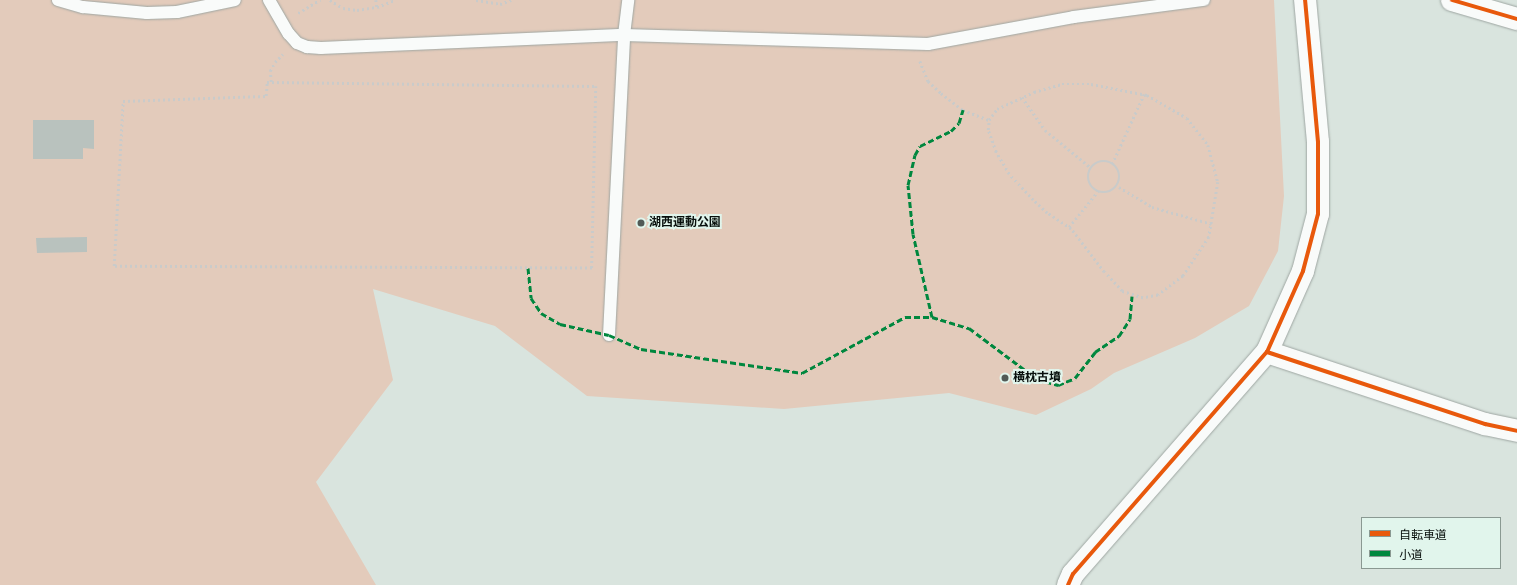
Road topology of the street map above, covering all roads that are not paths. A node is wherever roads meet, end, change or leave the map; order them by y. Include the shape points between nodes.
1 (58, 0) edge
2 (236, 0) edge
3 (269, 0) edge
4 (628, 0) edge
5 (1204, 0) edge
6 (1305, 0) edge
7 (1452, 0) edge
8 (1517, 18) edge
9 (624, 35) junction
10 (609, 335) dead end
11 (1267, 352) junction
12 (1517, 432) edge
13 (1068, 585) edge

1 - 2 lane via 83,7 146,13 177,12
3 - 9 lane via 297,43 307,47
4 - 9 lane
5 - 9 lane via 1074,17 919,44
6 - 11 street via 1318,142 1318,214 1303,271
7 - 8 street
9 - 10 lane
11 - 12 street via 1484,424
11 - 13 street via 1073,574

